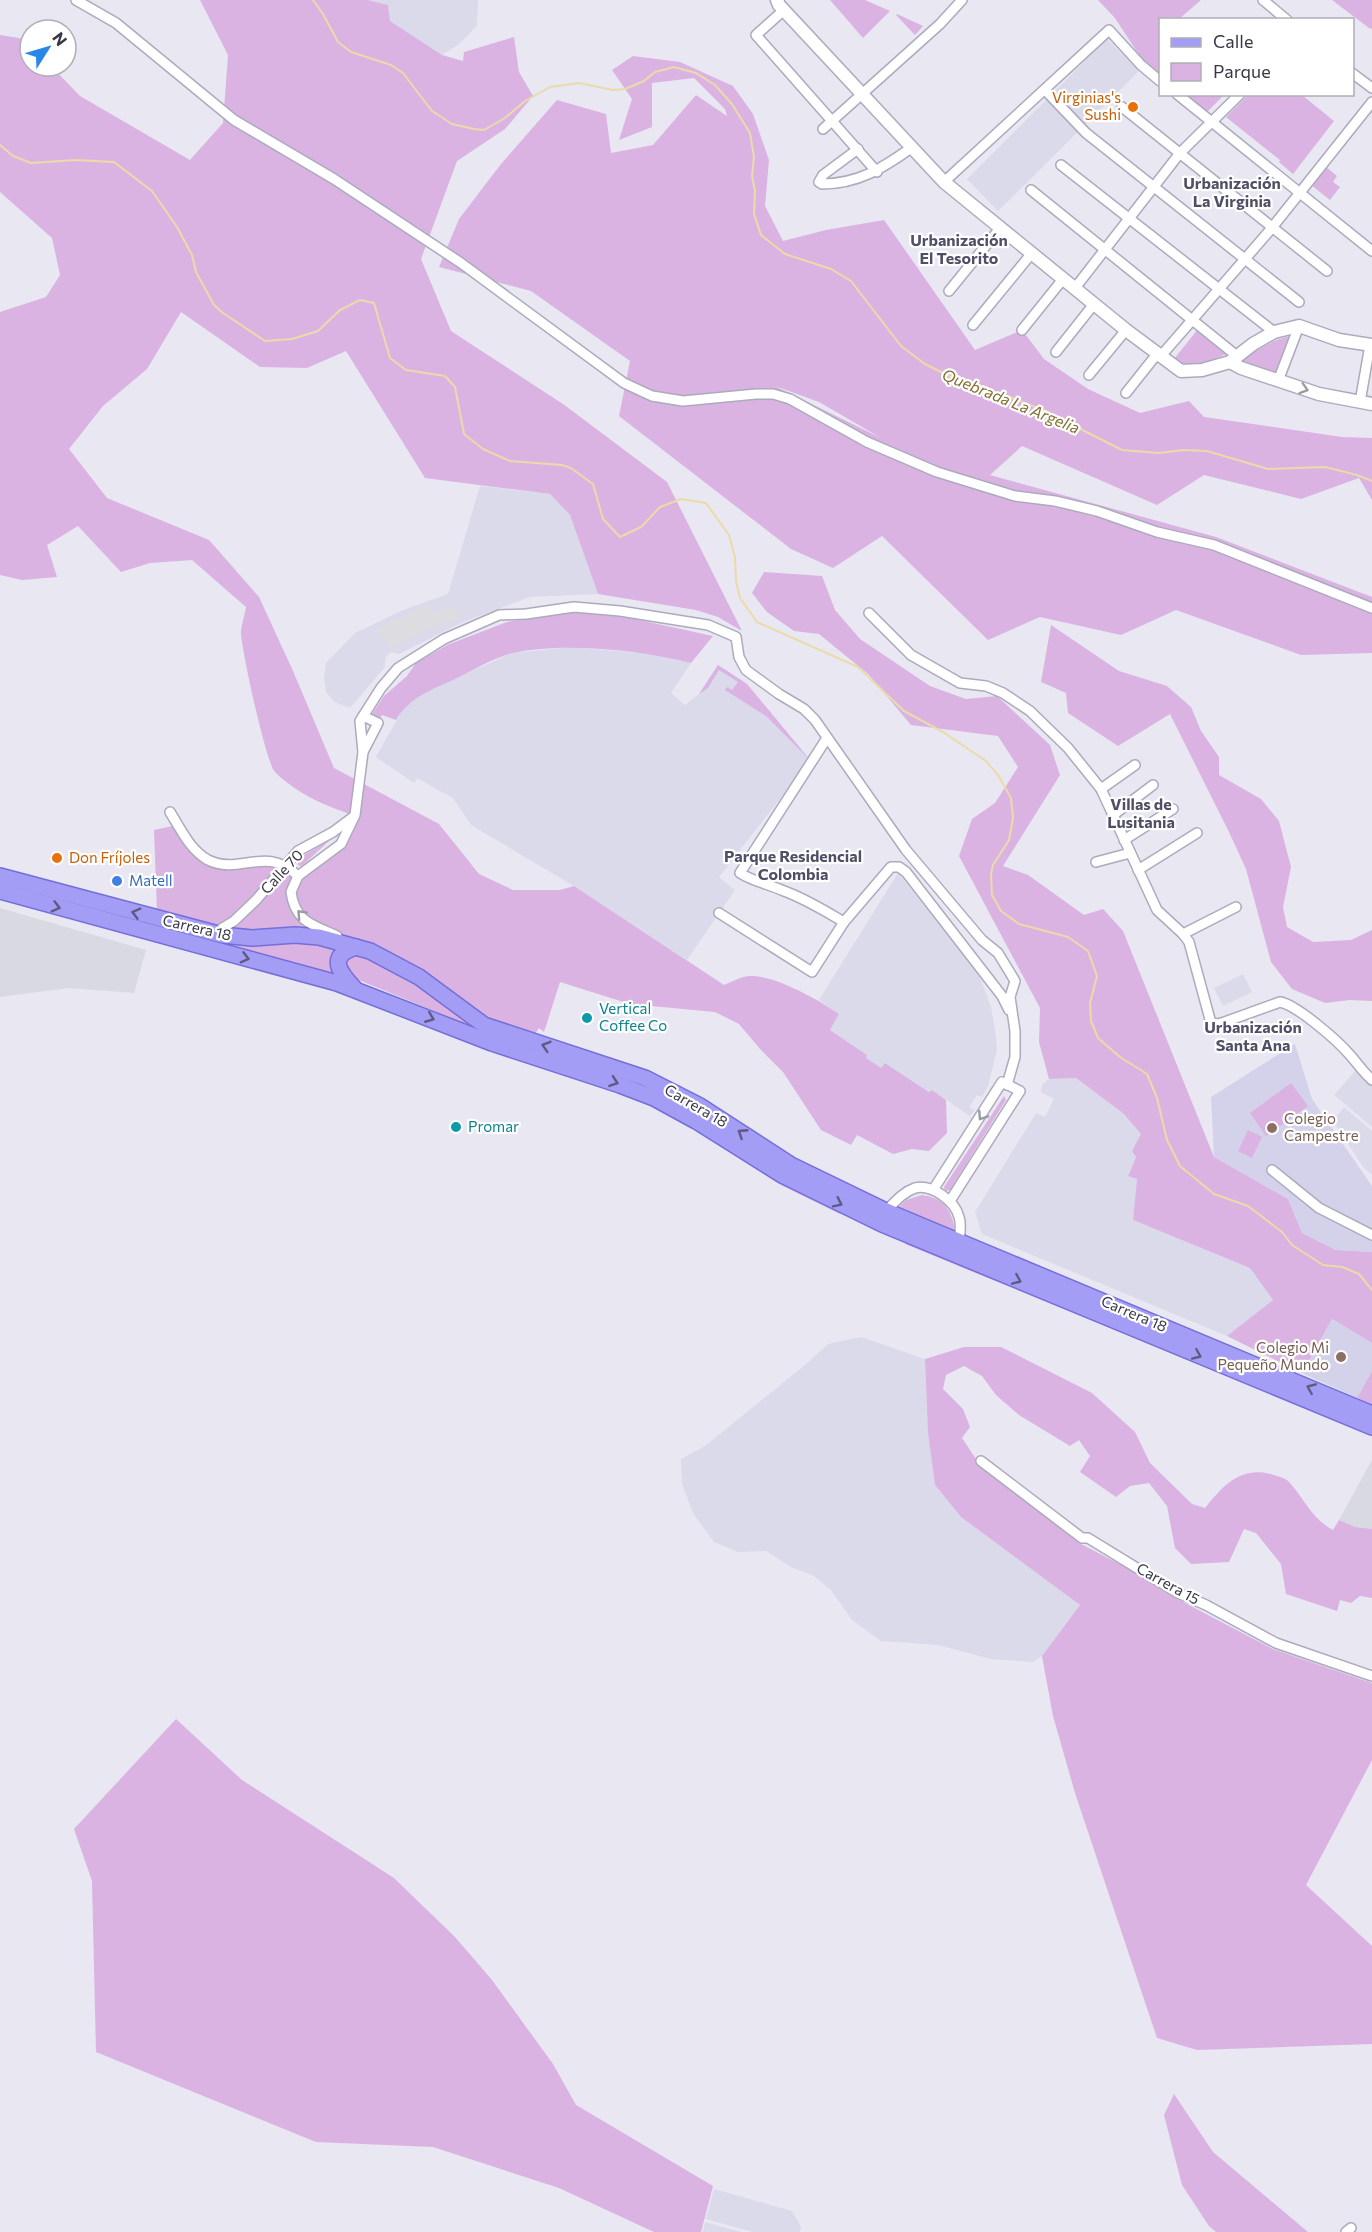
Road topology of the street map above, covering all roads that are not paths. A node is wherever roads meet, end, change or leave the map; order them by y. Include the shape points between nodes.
1 (76, 0) edge
2 (962, 0) edge
3 (1263, 0) edge
4 (780, 5) edge
5 (1285, 18) edge
6 (1354, 74) edge
7 (1159, 79) edge
8 (1372, 88) edge
9 (1045, 90) junction
10 (862, 95) junction
11 (1180, 96) edge
12 (1238, 96) edge
13 (1372, 102) edge
14 (1122, 107) dead end
15 (832, 121) junction
16 (1212, 122) junction
17 (822, 129) dead end
18 (911, 148) junction
19 (858, 149) junction
20 (1180, 153) junction
21 (1061, 165) dead end
22 (877, 172) junction
23 (944, 182) junction
24 (1154, 185) junction
25 (1031, 190) dead end
26 (1299, 194) junction
27 (1130, 217) junction
28 (1000, 227) junction
29 (1271, 229) junction
30 (1104, 249) junction
31 (1372, 251) edge
32 (1032, 253) junction
33 (1244, 258) junction
34 (1327, 271) dead end
35 (1063, 279) junction
36 (1075, 288) junction
37 (1218, 288) junction
38 (950, 291) dead end
39 (1299, 302) dead end
40 (1094, 304) junction
41 (1191, 320) junction
42 (973, 325) dead end
43 (1299, 326) junction
44 (1022, 330) dead end
45 (1126, 330) junction
46 (1274, 332) junction
47 (1371, 345) edge
48 (1056, 352) dead end
49 (1159, 356) junction
50 (1234, 359) junction
51 (1089, 375) dead end
52 (1278, 381) junction
53 (1126, 393) dead end
54 (1366, 403) edge
55 (1372, 608) edge
56 (869, 613) dead end
57 (363, 716) junction
58 (827, 738) junction
59 (363, 752) junction
60 (1135, 765) dead end
61 (1153, 785) dead end
62 (1101, 789) junction
63 (1173, 809) dead end
64 (170, 812) dead end
65 (355, 815) junction
66 (1112, 816) junction
67 (1197, 833) dead end
68 (1124, 840) junction
69 (1131, 853) junction
70 (1096, 862) dead end
71 (286, 864) junction
72 (1138, 870) junction
73 (0, 876) edge
74 (298, 876) junction
75 (0, 891) edge
76 (1236, 907) dead end
77 (719, 913) dead end
78 (844, 922) junction
79 (213, 933) junction
80 (1183, 934) junction
81 (363, 949) junction
82 (356, 989) junction
83 (1011, 1014) junction
84 (1372, 1080) edge
85 (1007, 1085) junction
86 (1272, 1170) dead end
87 (933, 1190) junction
88 (950, 1201) junction
89 (886, 1211) junction
90 (1372, 1235) edge
91 (959, 1240) junction
92 (1372, 1414) edge
93 (1372, 1427) edge
94 (981, 1461) dead end
95 (1372, 1676) edge

1 - 55 street via 116,24 234,120 461,263 633,388 683,401 756,394 790,399 867,442 937,472 1015,496 1097,511 1158,532 1214,545
2 - 10 street
3 - 5 street
4 - 10 street
4 - 15 street via 756,36
6 - 8 street
7 - 9 street via 1109,30
9 - 23 street
9 - 24 street via 1086,133
10 - 15 street
10 - 18 street
11 - 16 street
12 - 16 street
13 - 26 street
14 - 20 street
15 - 17 street
15 - 19 street
16 - 20 street
16 - 26 street
18 - 22 street
18 - 23 street
19 - 22 street
19 - 22 street via 819,182 832,183
20 - 24 street
20 - 29 street
21 - 27 street
23 - 28 street
24 - 27 street
24 - 33 street
25 - 30 street
26 - 29 street
26 - 31 street
27 - 30 street
27 - 37 street
28 - 32 street
28 - 38 street
29 - 33 street
29 - 34 street
30 - 36 street
30 - 41 street
32 - 35 street
32 - 42 street
33 - 37 street
33 - 39 street
35 - 36 street
35 - 44 street
36 - 40 street
37 - 41 street
37 - 46 street
40 - 45 street
40 - 48 street
41 - 49 street
41 - 50 street
43 - 46 street
43 - 47 street via 1339,340
43 - 52 street
45 - 49 street
45 - 51 street
46 - 50 street
47 - 54 street
49 - 50 street via 1181,371 1202,370
49 - 53 street
50 - 52 street via 1241,368
52 -> 54 street
56 - 62 street via 926,665 960,683 994,688 1029,711 1068,748
57 - 58 street via 398,668 444,639 499,615 574,607 708,625 736,637 746,670 804,709
57 - 59 street
57 - 59 street via 378,723
58 - 78 street via 740,873 807,901
58 - 83 street via 906,850 1006,964 1015,981 1010,997
59 - 65 street
60 - 62 street
61 - 66 street
62 - 66 street
63 - 68 street
64 - 71 street via 187,841 208,859 231,865 255,861
65 - 71 street, Calle 70 via 298,851
65 - 74 street via 341,844
66 - 68 street
67 - 72 street
68 - 69 street
69 - 70 street
69 - 72 street
71 - 74 street
71 - 79 street, Calle 70 via 234,921
72 - 80 street via 1160,914
79 -> 73 main road, Carrera 18
81 -> 74 street via 297,914 291,892
75 -> 82 main road, Carrera 18
76 - 80 street
77 - 78 street via 812,972
78 - 83 street via 891,867 899,867 1002,996
79 - 81 main road, Carrera 18 via 252,938 295,935
80 - 84 street via 1189,942 1211,1023 1219,1024 1280,1002 1287,1003 1350,1055
81 - 82 main road via 343,954 338,964 339,971
89 -> 81 main road, Carrera 18 via 791,1165 699,1106 645,1078 494,1030 418,977
82 -> 93 main road, Carrera 18 via 492,1043 654,1098 786,1177 882,1224
83 - 85 street via 1014,1057
85 -> 87 street via 1002,1082
85 - 88 street via 1020,1091
86 - 90 street via 1319,1208
87 - 88 street
87 - 89 street via 918,1187 908,1191
88 - 91 street via 959,1217
89 - 91 main road, Carrera 18
92 -> 91 main road, Carrera 18
94 - 95 street, Carrera 15 via 1082,1538 1176,1592 1276,1643

